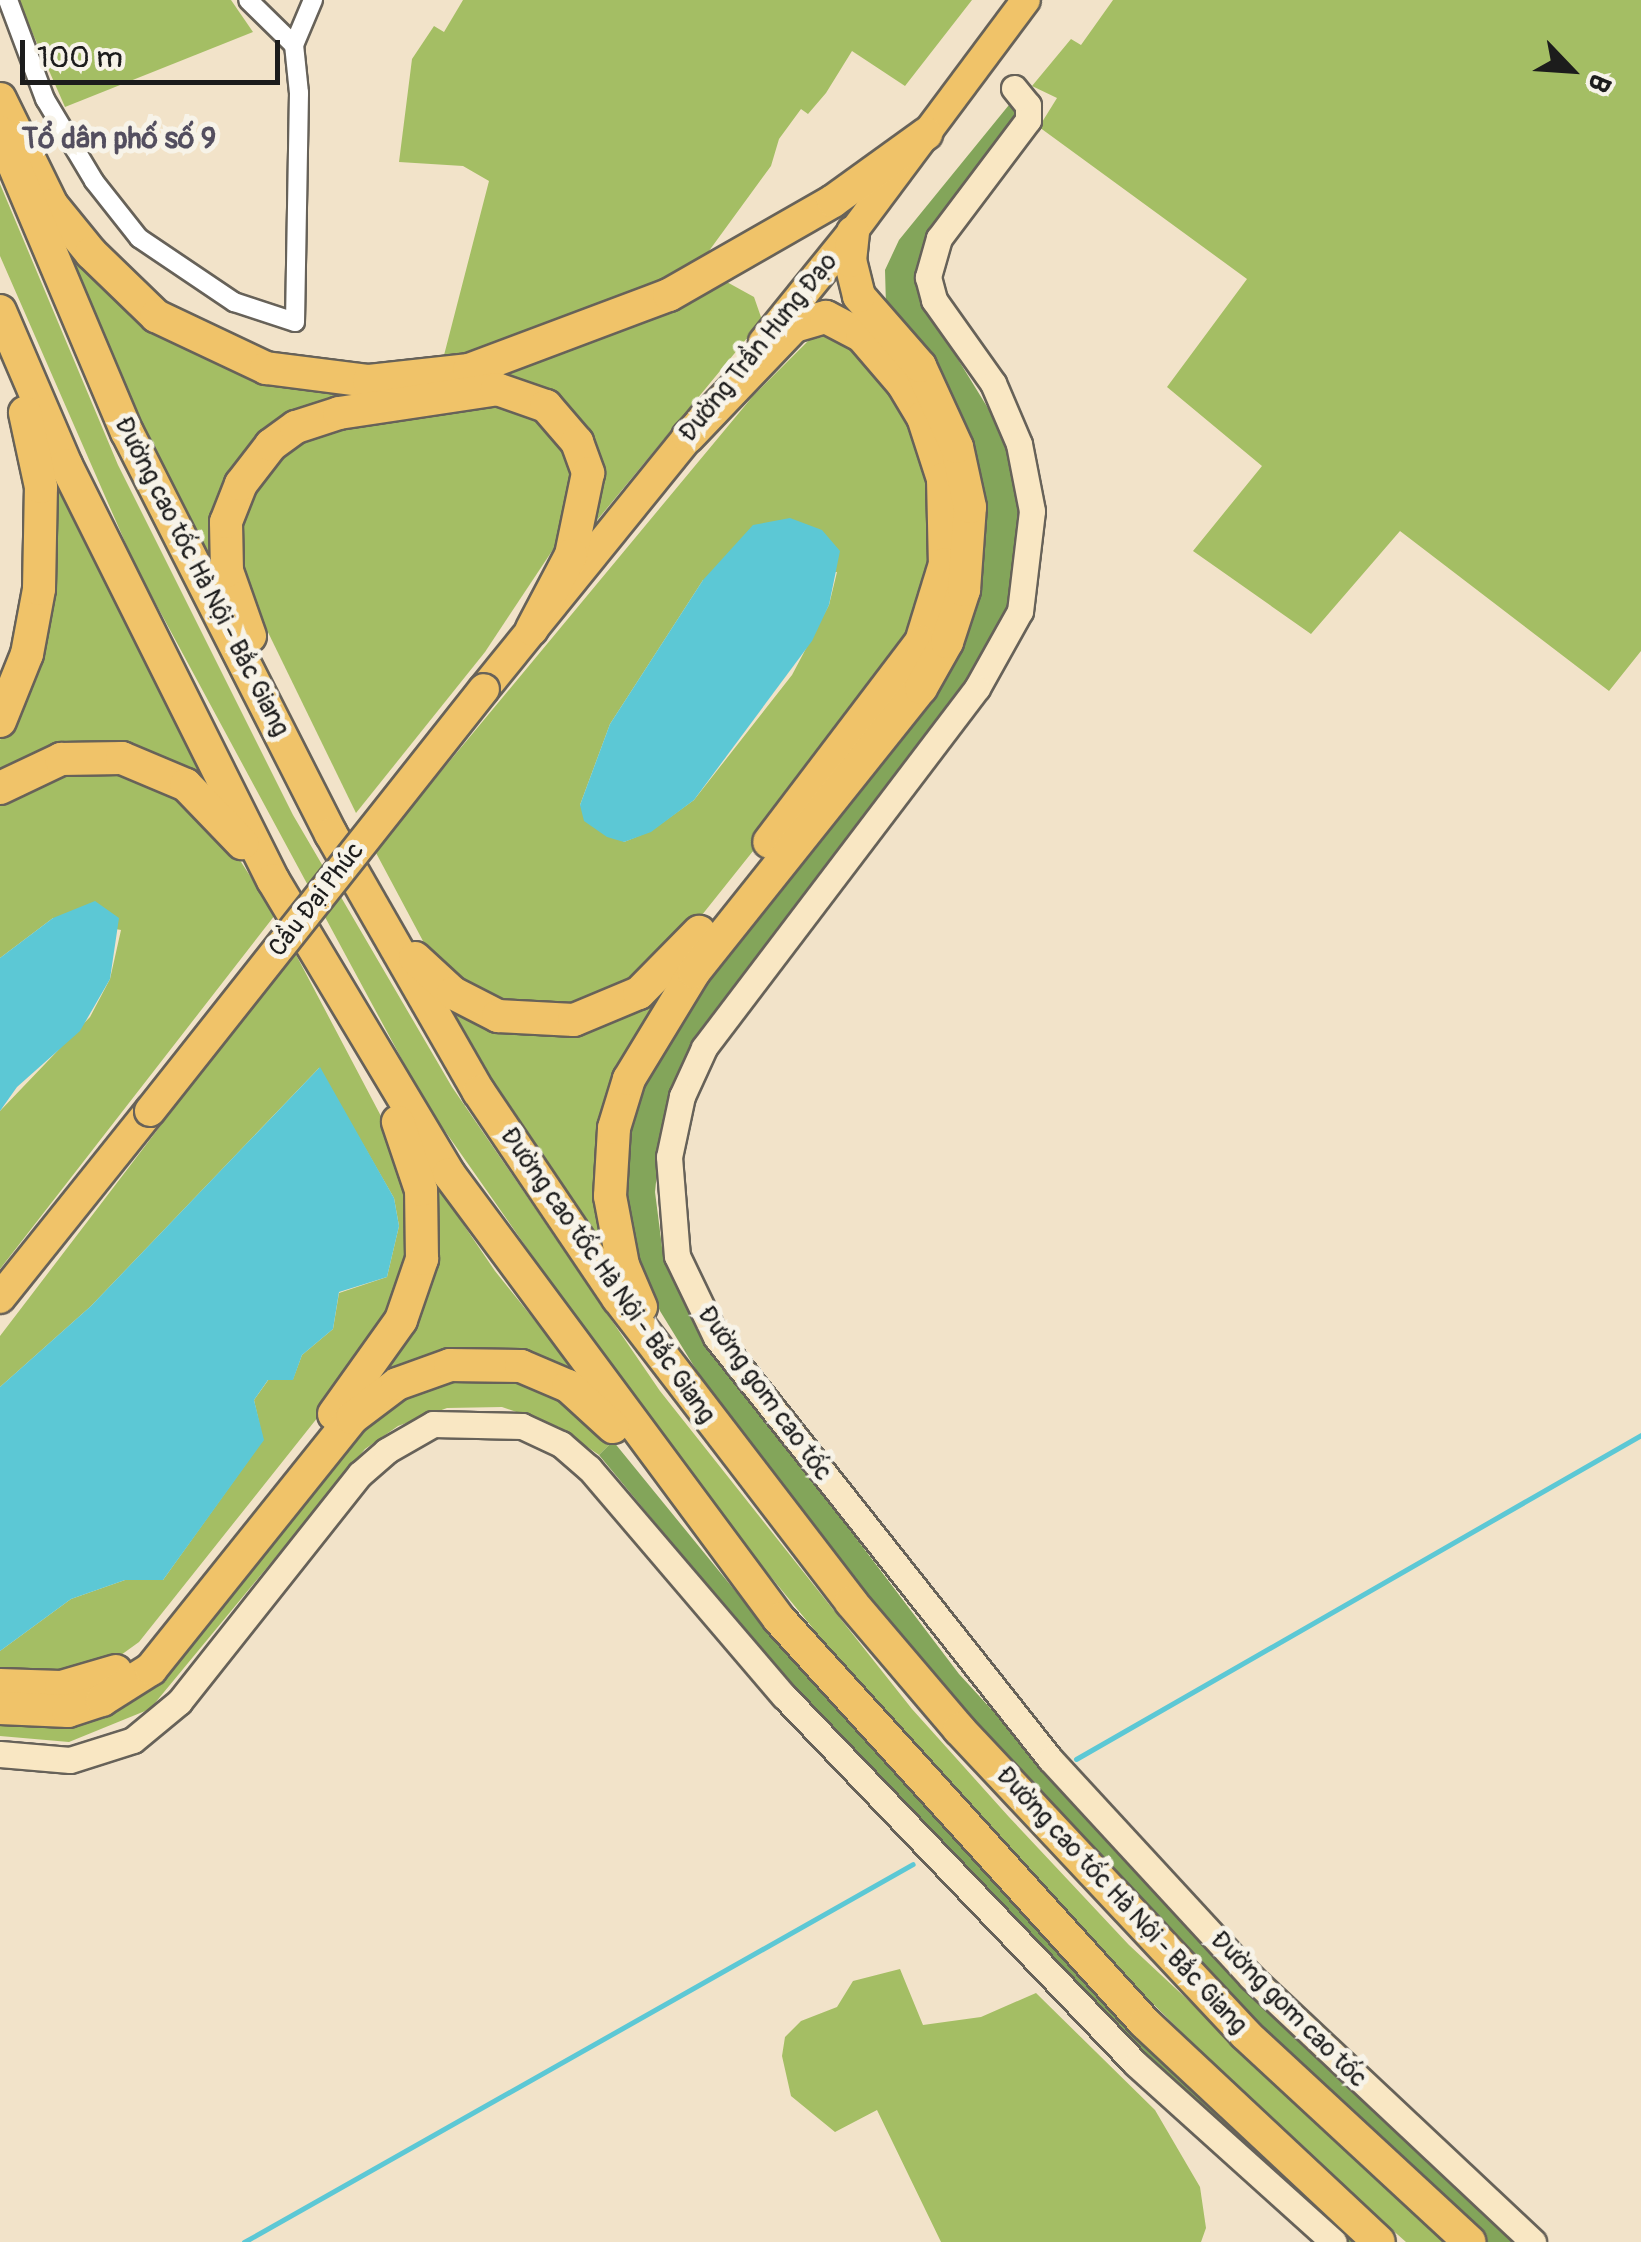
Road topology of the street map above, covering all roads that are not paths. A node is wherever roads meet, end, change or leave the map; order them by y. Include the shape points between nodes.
1 (8, 0) edge
2 (248, 0) edge
3 (313, 0) edge
4 (1026, 0) edge
5 (294, 45) junction
6 (1014, 88) dead end
7 (0, 99) edge
8 (0, 132) edge
9 (926, 134) junction
10 (853, 232) junction
11 (0, 310) edge
12 (0, 348) edge
13 (688, 437) junction
14 (532, 629) junction
15 (484, 689) joint
16 (0, 721) edge
17 (306, 785) junction
18 (0, 788) edge
19 (331, 834) junction
20 (274, 880) junction
21 (312, 948) junction
22 (0, 1298) edge
23 (779, 1620) junction
24 (895, 1653) junction
25 (0, 1685) edge
26 (0, 1708) edge
27 (0, 1754) edge
28 (1334, 2242) edge
29 (1379, 2242) edge
30 (1470, 2242) edge
31 (1534, 2242) edge

1 - 5 street via 45,99 94,181 139,238 234,302 295,322
2 - 5 street
3 - 5 street
4 - 9 main road, Đường Trần Hưng Đạo
6 - 31 main road, Đường gom cao tốc via 1028,105 1028,120 938,238 928,277 942,316 1007,410 1024,463 1032,511 1020,611 977,688 704,1048 682,1096 669,1157 677,1256 716,1337 1050,1759 1251,1977
7 - 9 highway via 52,205 90,254 156,316 266,368 369,381 468,370 669,296 833,200
8 - 17 highway, Đường cao tốc Hà Nội - Bắc Giang via 127,432
9 - 10 main road, Đường Trần Hưng Đạo
10 - 13 highway, Đường Trần Hưng Đạo
10 - 24 highway via 850,261 859,296 934,387 964,468 971,529 959,610 910,702 658,1024 620,1104 609,1171 618,1244 644,1314
11 - 20 highway via 66,465
12 - 16 highway via 36,450 42,514 32,637
13 - 14 highway, Đường Trần Hưng Đạo
13 - 19 highway via 794,326 815,316 839,320 889,364 923,418 943,478 948,542 936,603 912,659 675,960 639,993 592,1016 539,1022 498,1016 427,972
14 - 15 highway, Đường Trần Hưng Đạo
14 - 17 highway via 570,555 589,490 577,442 546,406 497,389 340,413 296,427 240,484 228,510 224,551
15 - 22 highway, Cầu Đại Phúc, bridge
17 - 19 highway, Đường cao tốc Hà Nội - Bắc Giang
18 - 20 highway via 61,758 137,762 186,785
19 - 24 highway, Đường cao tốc Hà Nội - Bắc Giang via 528,1168 703,1413
20 - 21 highway
21 - 23 highway via 449,1174
21 - 25 highway via 417,1170 424,1242 402,1320 144,1650 114,1672 80,1684
23 - 26 highway via 590,1404 538,1372 469,1362 397,1384 352,1418 151,1669 102,1700 68,1710
23 - 29 highway via 1145,2023
24 - 30 highway, Đường cao tốc Hà Nội - Bắc Giang via 1190,1977
27 - 28 main road via 70,1760 133,1740 179,1702 360,1474 386,1451 433,1424 522,1426 561,1444 589,1468 784,1696 1122,2050

